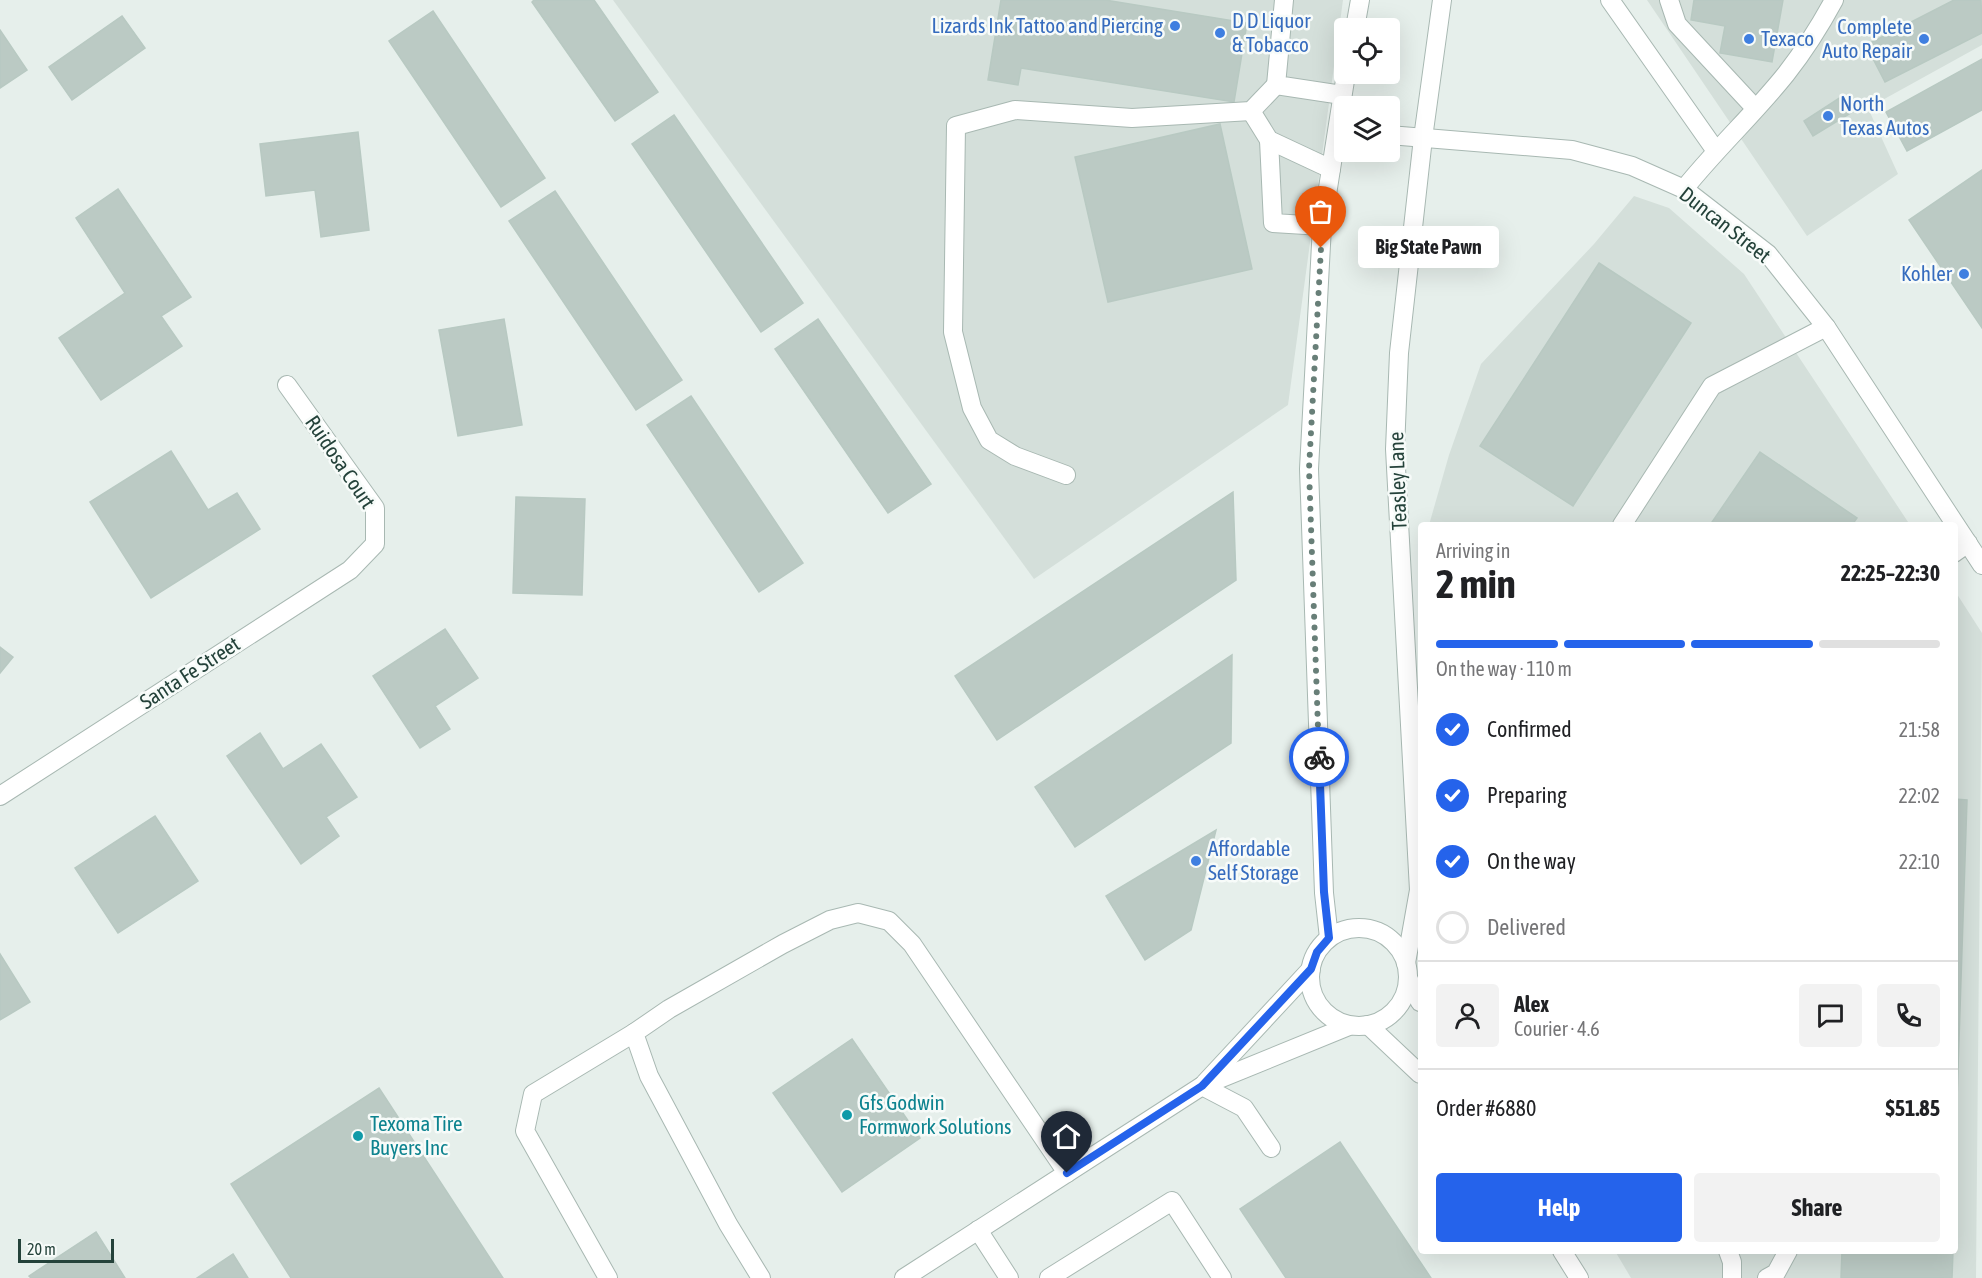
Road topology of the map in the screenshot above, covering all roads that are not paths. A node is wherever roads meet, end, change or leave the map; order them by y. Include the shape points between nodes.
1 (1284, 0) edge
2 (1360, 0) edge
3 (1442, 0) edge
4 (1610, 0) edge
5 (1669, 0) edge
6 (1834, 0) edge
7 (1357, 18) edge
8 (1344, 84) edge
9 (1276, 85) junction
10 (1342, 95) joint
11 (1755, 108) junction
12 (1251, 111) junction
13 (1400, 136) edge
14 (1423, 138) junction
15 (1269, 140) junction
16 (1716, 151) junction
17 (1334, 156) edge
18 (1331, 169) junction
19 (1684, 189) junction
20 (1323, 226) junction
21 (1826, 327) junction
22 (287, 385) dead end
23 (1066, 475) dead end
24 (1624, 522) edge
25 (1945, 522) edge
26 (375, 544) joint
27 (1961, 548) edge
28 (1982, 565) edge
29 (1417, 755) edge
30 (0, 796) edge
31 (1418, 822) edge
32 (1418, 897) edge
33 (1329, 938) junction
34 (1311, 969) junction
35 (1407, 971) junction
36 (1418, 997) edge
37 (1358, 1026) junction
38 (634, 1033) junction
39 (1418, 1072) edge
40 (1202, 1086) junction
41 (1271, 1148) dead end
42 (1067, 1173) junction
43 (978, 1230) junction
44 (1564, 1254) edge
45 (1729, 1254) edge
46 (1786, 1254) edge
47 (608, 1278) edge
48 (761, 1278) edge
49 (904, 1278) edge
50 (1009, 1278) edge
51 (1049, 1278) edge
52 (1222, 1278) edge
53 (1579, 1278) edge
54 (1732, 1278) edge
55 (1767, 1278) edge

1 - 9 street
2 - 7 street
3 - 14 street, Teasley Lane
4 - 16 street
5 - 11 street via 1677,24
6 - 11 street via 1786,74
8 - 10 street
9 - 10 street
9 - 12 street
11 - 16 street
12 - 15 street
12 - 23 street via 1132,118 1015,110 956,126 953,332 972,408 989,440 1014,456
13 - 14 street, Duncan Street
14 - 19 street, Duncan Street via 1572,150 1632,166
14 - 29 street, Teasley Lane via 1399,353 1395,449
15 - 18 street
15 - 20 street via 1273,223
16 - 19 street
17 - 18 street
18 - 20 street
19 - 21 street, Duncan Street via 1768,254
20 - 33 street via 1309,469 1324,892
21 - 24 street via 1712,386
21 - 25 street, Duncan Street
22 - 26 street, Ruidosa Court via 375,508
26 - 30 street, Santa Fe Street via 350,570
27 - 28 street, Duncan Street
29 - 31 street, Teasley Lane
32 - 35 street, Teasley Lane
33 - 34 street via 1317,952
33 - 35 street via 1358,928 1374,931 1399,949
34 - 37 street via 1311,988 1318,1005 1332,1019
34 - 40 street
35 - 36 street
35 - 37 street via 1405,994 1397,1008 1385,1019
37 - 39 street
37 - 40 street
38 - 42 street via 830,920 858,914 889,921 912,944
38 - 47 street via 533,1094 525,1131
38 - 48 street via 649,1076
40 - 41 street via 1244,1108
40 - 42 street
42 - 43 street
43 - 49 street
43 - 50 street
44 - 53 street
45 - 54 street
46 - 55 street via 1776,1273
51 - 52 street via 1172,1201

